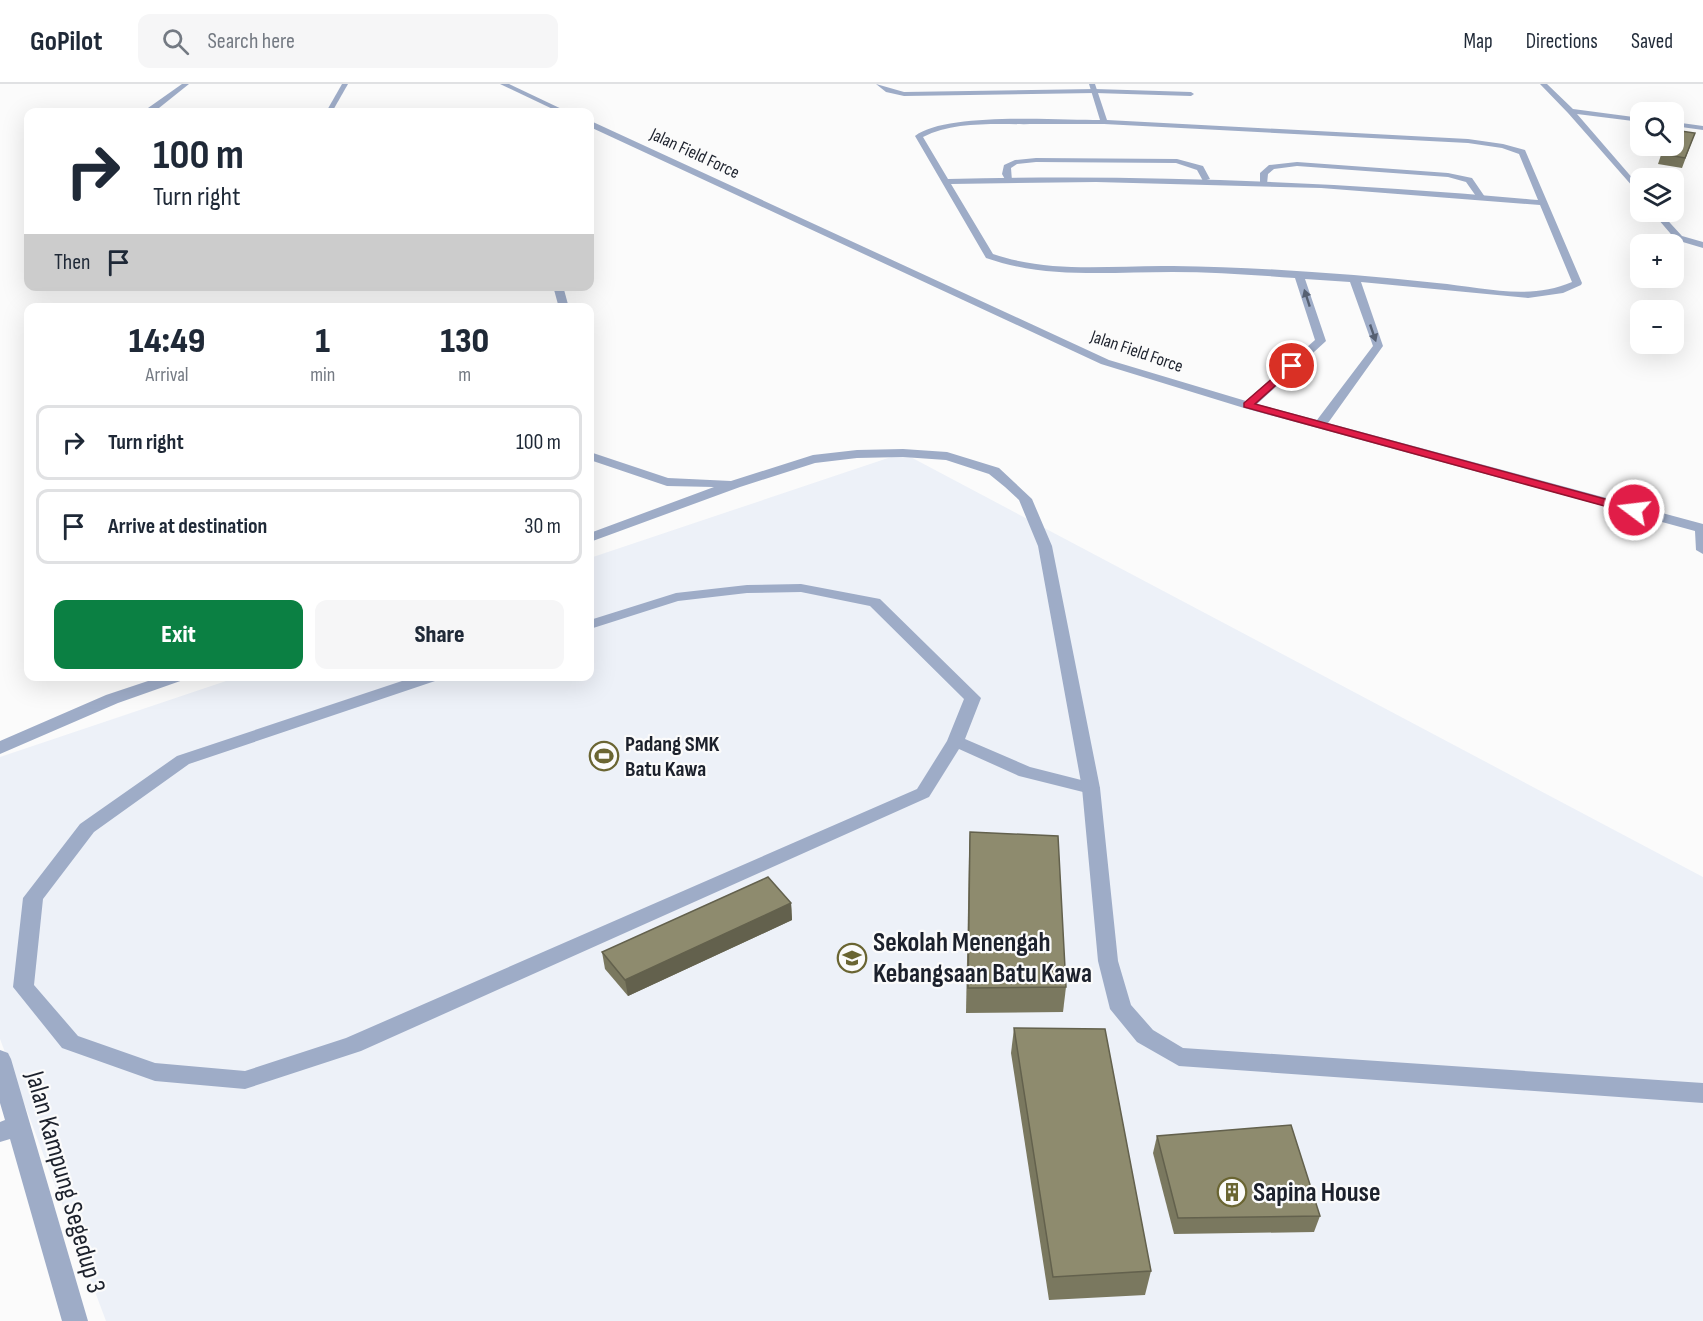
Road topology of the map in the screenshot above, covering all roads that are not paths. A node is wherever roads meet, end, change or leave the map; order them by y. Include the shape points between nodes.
1 (186, 84) edge
2 (345, 84) edge
3 (503, 84) edge
4 (870, 84) edge
5 (884, 84) edge
6 (1009, 84) edge
7 (1544, 84) edge
8 (1094, 87) edge
9 (1016, 92) junction
10 (1191, 94) dead end
11 (154, 108) edge
12 (331, 108) edge
13 (555, 108) edge
14 (1571, 111) junction
15 (1630, 119) edge
16 (1104, 122) junction
17 (1684, 125) edge
18 (594, 126) edge
19 (1703, 128) edge
20 (1009, 179) junction
21 (1206, 179) junction
22 (1630, 181) edge
23 (946, 182) junction
24 (1264, 182) junction
25 (1481, 197) junction
26 (1545, 203) junction
27 (1665, 222) edge
28 (1703, 245) edge
29 (1299, 275) junction
30 (1354, 278) junction
31 (1248, 405) junction
32 (1320, 425) junction
33 (594, 458) edge
34 (735, 484) junction
35 (1702, 528) edge
36 (594, 537) edge
37 (1703, 550) edge
38 (594, 625) edge
39 (165, 681) edge
40 (420, 681) edge
41 (956, 741) junction
42 (0, 748) edge
43 (1092, 788) junction
44 (0, 1059) edge
45 (1703, 1093) edge
46 (8, 1129) edge
47 (75, 1321) edge

1 - 11 street
2 - 12 street
3 - 13 street
4 - 5 street
5 - 9 street via 888,91 904,94
6 - 9 street
7 - 14 street
8 - 9 street
8 - 10 street
8 - 16 street
14 - 15 street
14 - 22 street
16 - 23 street via 951,125 925,130 919,136
16 - 26 street via 1323,132 1503,146 1522,152
17 - 19 street
18 - 31 street, Jalan Field Force via 1105,362
20 - 21 street
20 - 21 street via 1007,167 1015,162 1047,160 1177,161 1200,168
20 - 23 street
21 - 24 street
23 - 29 street via 989,256 1019,266 1038,270 1143,269
24 - 25 street
24 - 25 street via 1264,173 1272,167 1331,166 1448,175 1469,180
25 - 26 street
26 - 30 street via 1577,283 1564,291 1520,294
27 - 28 street via 1679,238
29 - 30 street
31 -> 29 street via 1321,341
30 -> 32 street via 1378,346
31 - 32 street, Jalan Field Force
32 - 35 street, Jalan Field Force
33 - 34 street via 667,482
34 - 36 street
34 - 43 street via 813,459 903,453 947,456 993,471 1010,484 1025,499 1044,546
35 - 37 street
38 - 41 street via 676,597 747,589 801,588 875,602 973,698
39 - 42 street via 112,699
40 - 41 street via 183,760 87,828 33,898 23,987 70,1042 155,1072 246,1080 353,1045 923,793
41 - 43 street via 1025,772
43 - 45 street via 1108,960 1121,1009 1145,1036 1179,1058
44 - 46 street, Jalan Kampung Segedup 3
46 - 47 street, Jalan Kampung Segedup 3

